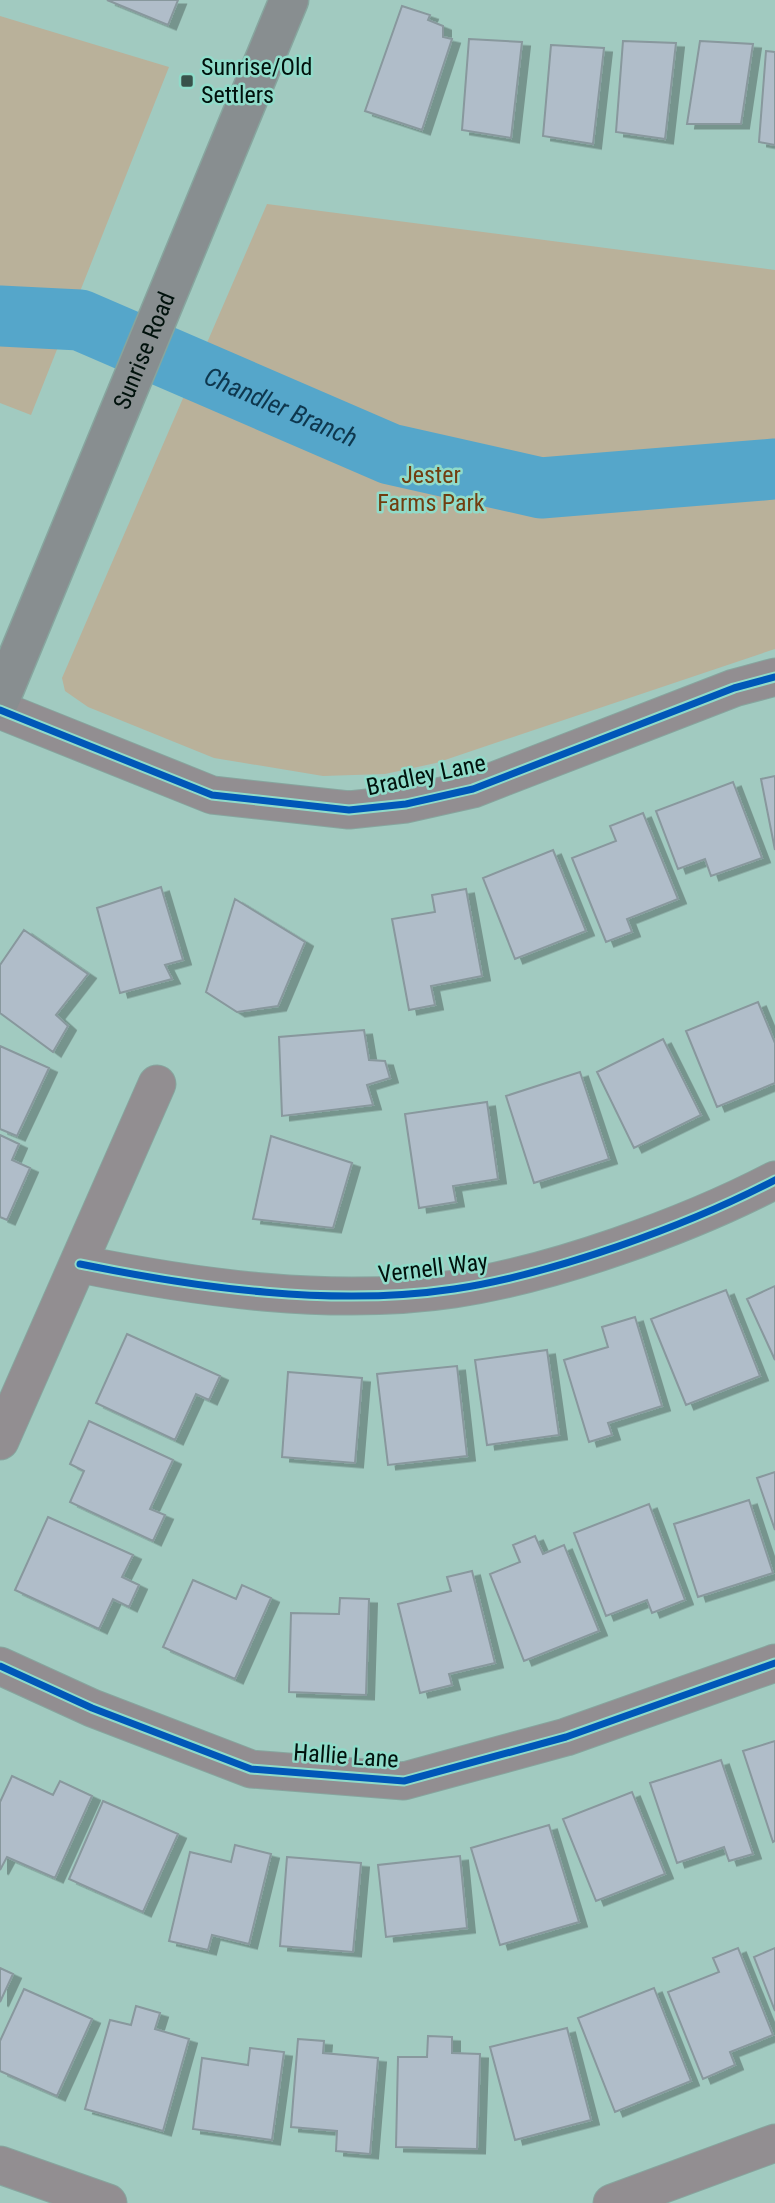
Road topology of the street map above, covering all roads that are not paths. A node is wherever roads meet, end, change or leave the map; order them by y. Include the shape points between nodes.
1 (289, 0) edge
2 (775, 677) edge
3 (0, 700) edge
4 (0, 710) edge
5 (156, 1084) dead end
6 (775, 1180) edge
7 (80, 1264) junction
8 (0, 1441) edge
9 (775, 1663) edge
10 (0, 1666) edge
11 (775, 2143) edge
12 (0, 2165) edge
13 (108, 2203) edge
14 (612, 2203) edge

1 - 3 main road, Sunrise Road
2 - 4 street, Bradley Lane via 734,688 473,789 406,804 349,810 212,795
5 - 7 street
6 - 7 street, Vernell Way via 734,1202 599,1251 453,1289 378,1294 218,1287
7 - 8 street
9 - 10 street, Hallie Lane via 566,1737 404,1781 251,1769 92,1708
11 - 14 street
12 - 13 street

